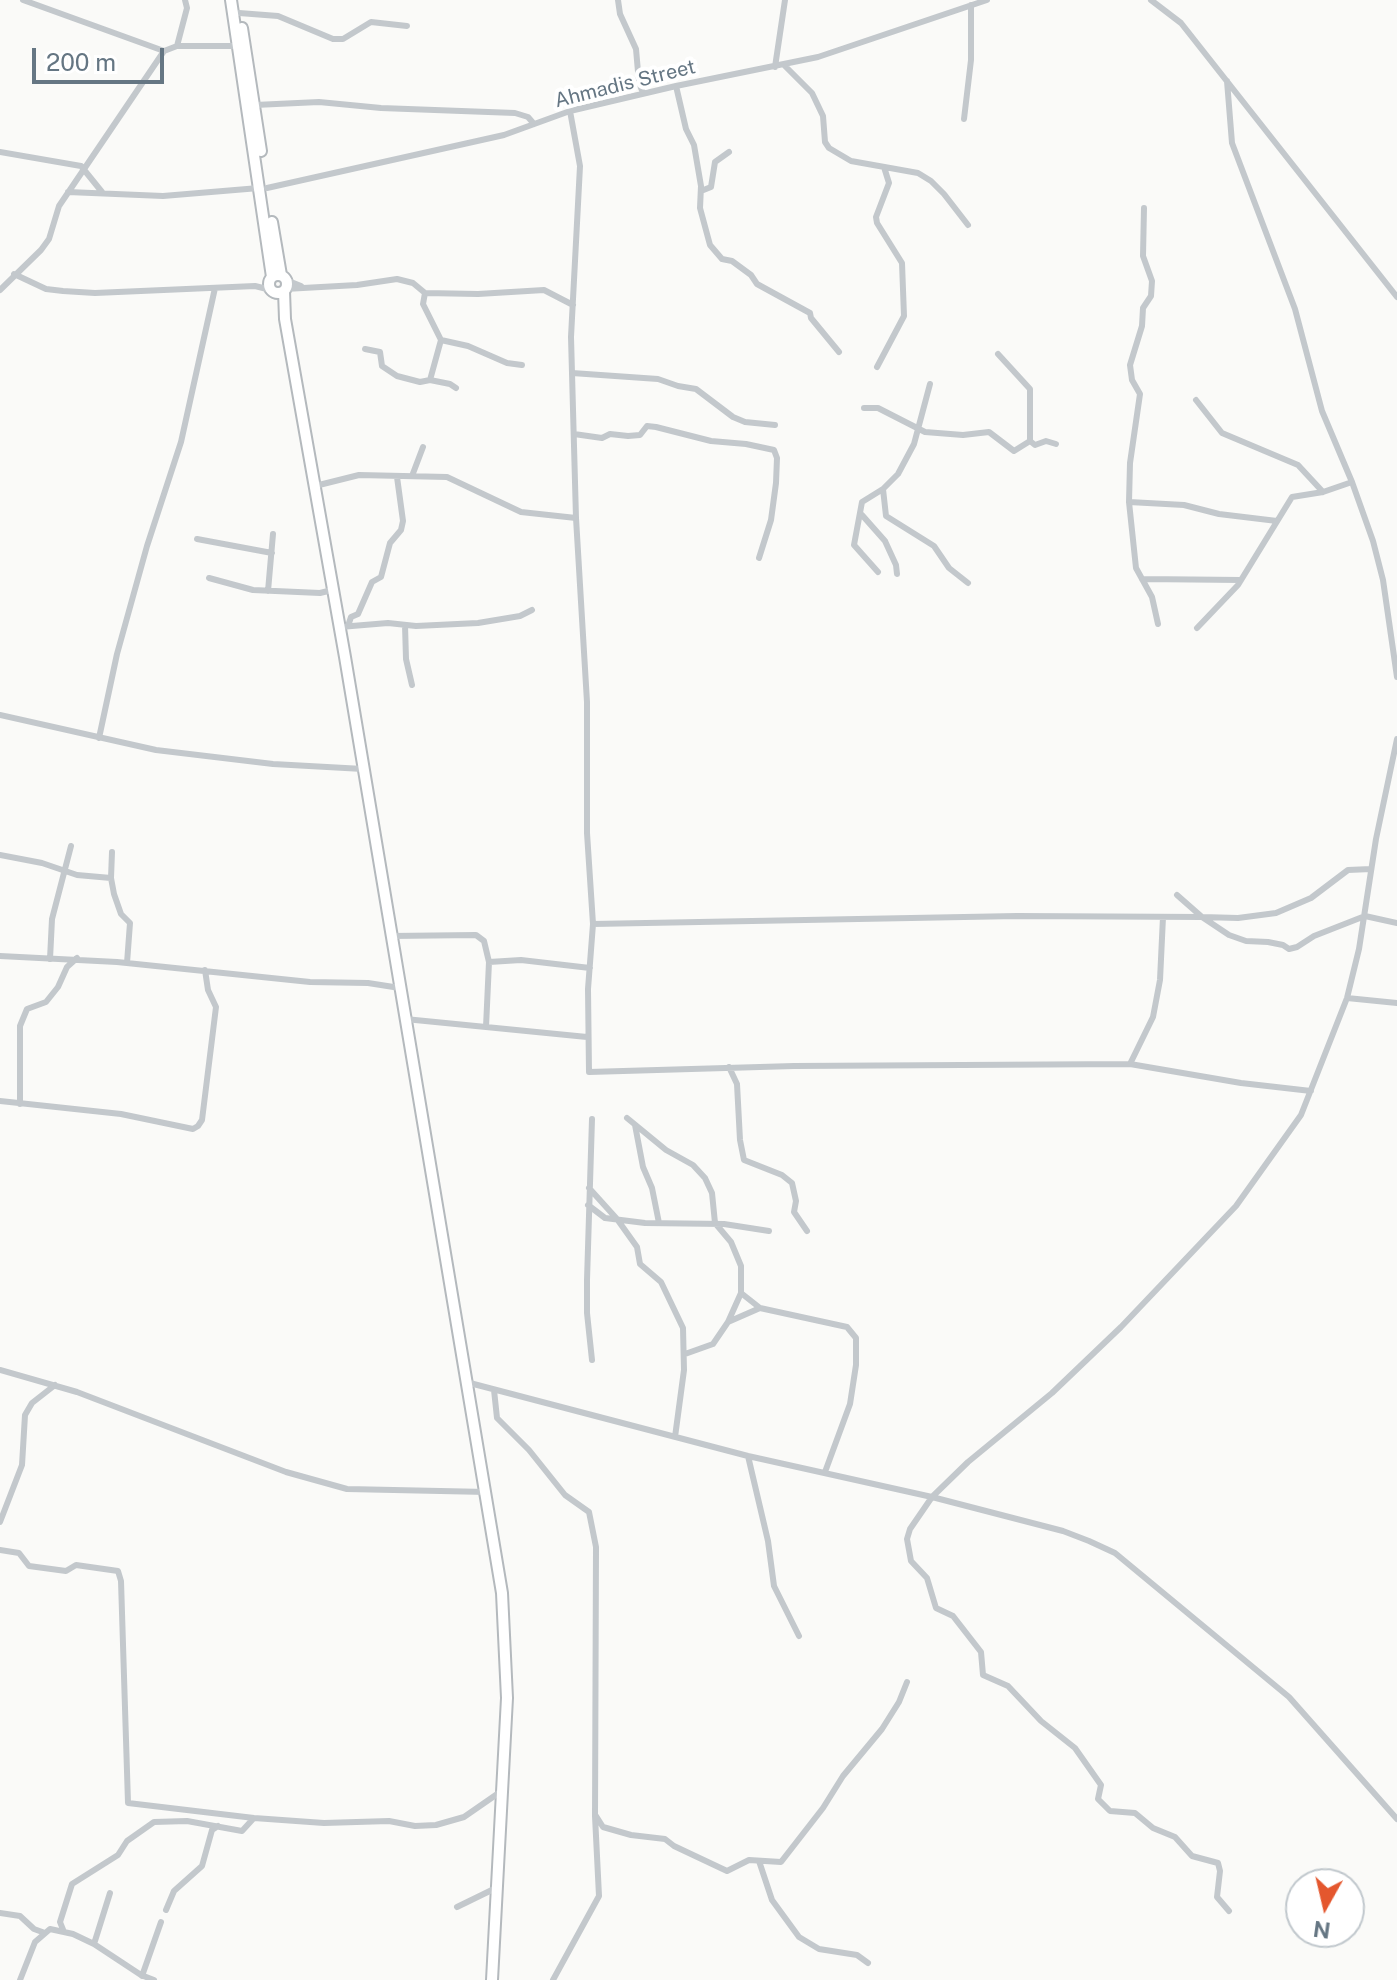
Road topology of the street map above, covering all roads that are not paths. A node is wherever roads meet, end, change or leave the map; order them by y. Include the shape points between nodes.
1 (23, 0) edge
2 (185, 0) edge
3 (231, 0) edge
4 (238, 0) edge
5 (618, 0) edge
6 (785, 0) edge
7 (987, 0) edge
8 (1151, 0) edge
9 (971, 5) junction
10 (239, 13) junction
11 (407, 26) dead end
12 (177, 46) junction
13 (238, 46) junction
14 (164, 51) junction
15 (784, 65) junction
16 (775, 67) junction
17 (1227, 81) junction
18 (676, 86) junction
19 (643, 93) junction
20 (255, 105) junction
21 (570, 111) junction
22 (964, 119) dead end
23 (534, 124) junction
24 (0, 152) edge
25 (729, 152) dead end
26 (884, 167) junction
27 (83, 168) junction
28 (264, 188) junction
29 (701, 191) junction
30 (68, 192) junction
31 (102, 192) junction
32 (1144, 208) dead end
33 (968, 225) dead end
34 (14, 274) junction
35 (2, 284) edge
36 (278, 284) junction
37 (215, 288) junction
38 (425, 293) junction
39 (1397, 297) edge
40 (573, 305) junction
41 (441, 340) junction
42 (365, 349) dead end
43 (839, 352) dead end
44 (998, 354) dead end
45 (522, 365) dead end
46 (877, 367) dead end
47 (572, 373) junction
48 (430, 380) junction
49 (930, 384) dead end
50 (456, 388) dead end
51 (1196, 400) dead end
52 (864, 408) dead end
53 (775, 425) dead end
54 (918, 429) junction
55 (574, 434) junction
56 (1030, 441) junction
57 (1056, 444) dead end
58 (423, 447) dead end
59 (412, 476) junction
60 (397, 477) junction
61 (1352, 482) junction
62 (315, 486) junction
63 (883, 489) junction
64 (1323, 492) junction
65 (1129, 502) junction
66 (862, 515) junction
67 (576, 518) junction
68 (1277, 521) junction
69 (273, 534) dead end
70 (197, 539) dead end
71 (272, 553) junction
72 (759, 558) dead end
73 (878, 572) dead end
74 (897, 574) dead end
75 (209, 578) dead end
76 (1142, 579) junction
77 (1241, 580) junction
78 (968, 583) dead end
79 (332, 590) junction
80 (268, 591) junction
81 (532, 610) dead end
82 (1158, 624) dead end
83 (405, 625) junction
84 (344, 626) junction
85 (1197, 628) dead end
86 (1397, 677) edge
87 (412, 685) dead end
88 (0, 715) edge
89 (99, 738) junction
90 (1397, 739) edge
91 (363, 769) junction
92 (71, 846) dead end
93 (112, 852) dead end
94 (0, 855) edge
95 (1371, 869) junction
96 (66, 871) junction
97 (111, 878) junction
98 (1177, 895) dead end
99 (1365, 916) junction
100 (1163, 917) junction
101 (1202, 917) junction
102 (1397, 923) edge
103 (593, 924) junction
104 (391, 936) junction
105 (0, 956) edge
106 (77, 958) junction
107 (50, 959) junction
108 (489, 962) junction
109 (127, 963) junction
110 (590, 968) junction
111 (205, 970) junction
112 (400, 988) junction
113 (1347, 998) junction
114 (1397, 1003) edge
115 (405, 1019) junction
116 (486, 1027) junction
117 (587, 1037) junction
118 (1130, 1064) junction
119 (729, 1067) junction
120 (1311, 1091) junction
121 (0, 1101) edge
122 (20, 1104) junction
123 (627, 1118) dead end
124 (592, 1119) dead end
125 (635, 1125) junction
126 (589, 1188) junction
127 (588, 1205) junction
128 (617, 1219) junction
129 (659, 1223) junction
130 (715, 1223) junction
131 (769, 1231) dead end
132 (807, 1231) dead end
133 (741, 1293) junction
134 (760, 1308) junction
135 (728, 1322) junction
136 (685, 1354) junction
137 (592, 1360) dead end
138 (0, 1370) edge
139 (465, 1382) junction
140 (55, 1385) junction
141 (494, 1390) junction
142 (675, 1437) junction
143 (748, 1456) junction
144 (825, 1472) junction
145 (487, 1492) junction
146 (932, 1497) junction
147 (0, 1522) edge
148 (0, 1550) edge
149 (799, 1636) dead end
150 (907, 1682) dead end
151 (503, 1790) junction
152 (595, 1816) junction
153 (254, 1818) junction
154 (1397, 1819) edge
155 (218, 1826) junction
156 (759, 1861) junction
157 (498, 1887) junction
158 (110, 1893) dead end
159 (457, 1907) dead end
160 (166, 1910) dead end
161 (1229, 1911) dead end
162 (0, 1913) edge
163 (161, 1922) dead end
164 (64, 1932) junction
165 (45, 1933) junction
166 (94, 1944) junction
167 (868, 1963) dead end
168 (142, 1976) junction
169 (20, 1980) edge
170 (154, 1980) edge
171 (492, 1980) edge
172 (553, 1980) edge

1 - 14 street
2 - 12 street
3 - 13 highway
4 - 10 highway
5 - 19 street via 636,49
6 - 16 street
7 - 9 street, Ahmadis Street
8 - 17 street via 1181,23
9 - 15 street, Ahmadis Street
9 - 22 street
10 - 11 street via 278,16 333,39 343,39 371,22
10 - 20 highway
12 - 13 street
12 - 14 street
13 - 28 highway
14 - 27 street
15 - 16 street, Ahmadis Street
15 - 26 street via 812,93 829,148 851,161
16 - 18 street, Ahmadis Street
17 - 39 street
17 - 61 street via 1232,143 1295,309 1322,411
18 - 19 street, Ahmadis Street
18 - 29 street
19 - 21 street, Ahmadis Street
20 - 23 street via 319,102 515,113
20 - 28 highway
21 - 23 street, Ahmadis Street
21 - 40 street via 580,166
23 - 28 street, Ahmadis Street
24 - 27 street
25 - 29 street via 715,162 711,187
26 - 33 street via 931,181
26 - 46 street via 889,183 876,217 902,263 904,316
27 - 30 street
27 - 31 street
28 - 31 street, Ahmadis Street via 163,196
28 - 36 highway
29 - 43 street via 710,245 757,284 809,312
30 - 31 street, Ahmadis Street
30 - 34 street via 49,239
32 - 65 street via 1143,256 1152,281 1130,365 1140,394
34 - 35 street
34 - 37 street via 63,291
36 - 37 street
36 - 38 street via 357,285 397,279
36 - 62 highway
37 - 89 street via 181,442 117,654
38 - 40 street via 544,290
38 - 41 street via 423,304
40 - 47 street
41 - 45 street
41 - 48 street
42 - 48 street via 380,352 382,366 397,376
44 - 56 street via 1030,389
47 - 53 street via 658,379 696,389 745,422
47 - 55 street
48 - 50 street
49 - 54 street
51 - 64 street via 1222,433 1298,465
52 - 54 street via 878,408
54 - 56 street via 963,435 989,432 1014,451
54 - 63 street via 898,474
55 - 67 street
55 - 72 street via 640,435 647,426 774,450 775,495
56 - 57 street
58 - 59 street
59 - 60 street
59 - 67 street via 456,480 521,512
60 - 62 street via 359,475
60 - 84 street via 401,530 390,543 381,577 372,582 358,614
61 - 64 street
61 - 86 street via 1383,580
62 - 79 highway
63 - 66 street via 862,502
63 - 78 street via 886,516 934,546
64 - 68 street via 1292,497
65 - 68 street via 1184,505
65 - 76 street via 1136,568
66 - 73 street via 854,545
66 - 74 street via 885,541
67 - 103 street
68 - 77 street
69 - 71 street
70 - 71 street
71 - 80 street
75 - 80 street
76 - 77 street
76 - 82 street
77 - 85 street
79 - 80 street
79 - 84 highway
81 - 83 street via 478,623
83 - 84 street
83 - 87 street
84 - 91 highway
88 - 89 street
89 - 91 street via 214,758
90 - 95 street
91 - 104 highway
92 - 96 street
93 - 97 street
94 - 96 street
95 - 99 street
95 - 101 street via 1348,870 1311,898 1276,913
96 - 97 street
96 - 107 street via 52,919
97 - 109 street via 121,914 130,923
98 - 101 street
99 - 101 street via 1289,949 1237,938
99 - 102 street
99 - 113 street
100 - 101 street
100 - 103 street
100 - 118 street via 1153,1017
103 - 110 street
104 - 108 street via 476,935 484,941
104 - 112 highway
105 - 107 street
106 - 107 street
106 - 109 street
106 - 122 street via 46,1002 27,1009 20,1026
108 - 110 street
108 - 116 street
109 - 111 street
110 - 117 street
111 - 112 street
111 - 122 street via 216,1007 198,1126
112 - 115 highway
113 - 114 street
113 - 120 street
115 - 116 street
115 - 139 highway
116 - 117 street
117 - 119 street via 589,1072
118 - 119 street
118 - 120 street
119 - 132 street via 737,1084 744,1160 792,1183 794,1212
120 - 146 street via 1284,1142 1225,1217 1062,1384
121 - 122 street
123 - 125 street
124 - 126 street
125 - 129 street
125 - 130 street via 705,1178
126 - 127 street
126 - 128 street
127 - 128 street via 605,1218
127 - 137 street
128 - 129 street
128 - 136 street via 637,1247 640,1264 661,1282 683,1328
129 - 130 street
130 - 131 street
130 - 133 street via 741,1266
133 - 134 street
133 - 135 street
134 - 135 street
134 - 144 street via 847,1327 856,1338 850,1404
135 - 136 street via 713,1344
136 - 142 street
138 - 140 street
139 - 141 street
139 - 145 highway
140 - 145 street via 286,1472 347,1489
140 - 147 street via 25,1415 22,1465
141 - 142 street
141 - 152 street via 497,1418 565,1495 589,1512 596,1547
142 - 143 street
143 - 144 street
143 - 149 street via 774,1586
144 - 146 street
145 - 151 highway via 505,1625
146 - 154 street via 1063,1531 1115,1553 1289,1697
146 - 161 street via 910,1529 911,1561 927,1578 936,1608 953,1616 981,1652 983,1675 1008,1686 1075,1748 1101,1785 1098,1799 1110,1811 1135,1813 1175,1837 1192,1856 1218,1863 1217,1897
148 - 153 street via 19,1553 29,1566 118,1571 128,1803
150 - 156 street via 882,1729 781,1862
151 - 153 street via 464,1817 436,1825
151 - 157 highway
152 - 156 street via 603,1827 665,1839 727,1871
152 - 172 street via 599,1896
153 - 155 street via 242,1831
155 - 160 street via 212,1830 202,1866 174,1891
155 - 164 street via 154,1822 127,1841 118,1855 72,1884 60,1922
156 - 167 street via 772,1900 799,1937 819,1949 857,1955
157 - 159 street
157 - 171 highway
158 - 166 street
162 - 165 street via 20,1916
163 - 168 street
164 - 165 street
164 - 166 street
165 - 169 street via 35,1942
166 - 168 street
168 - 170 street

